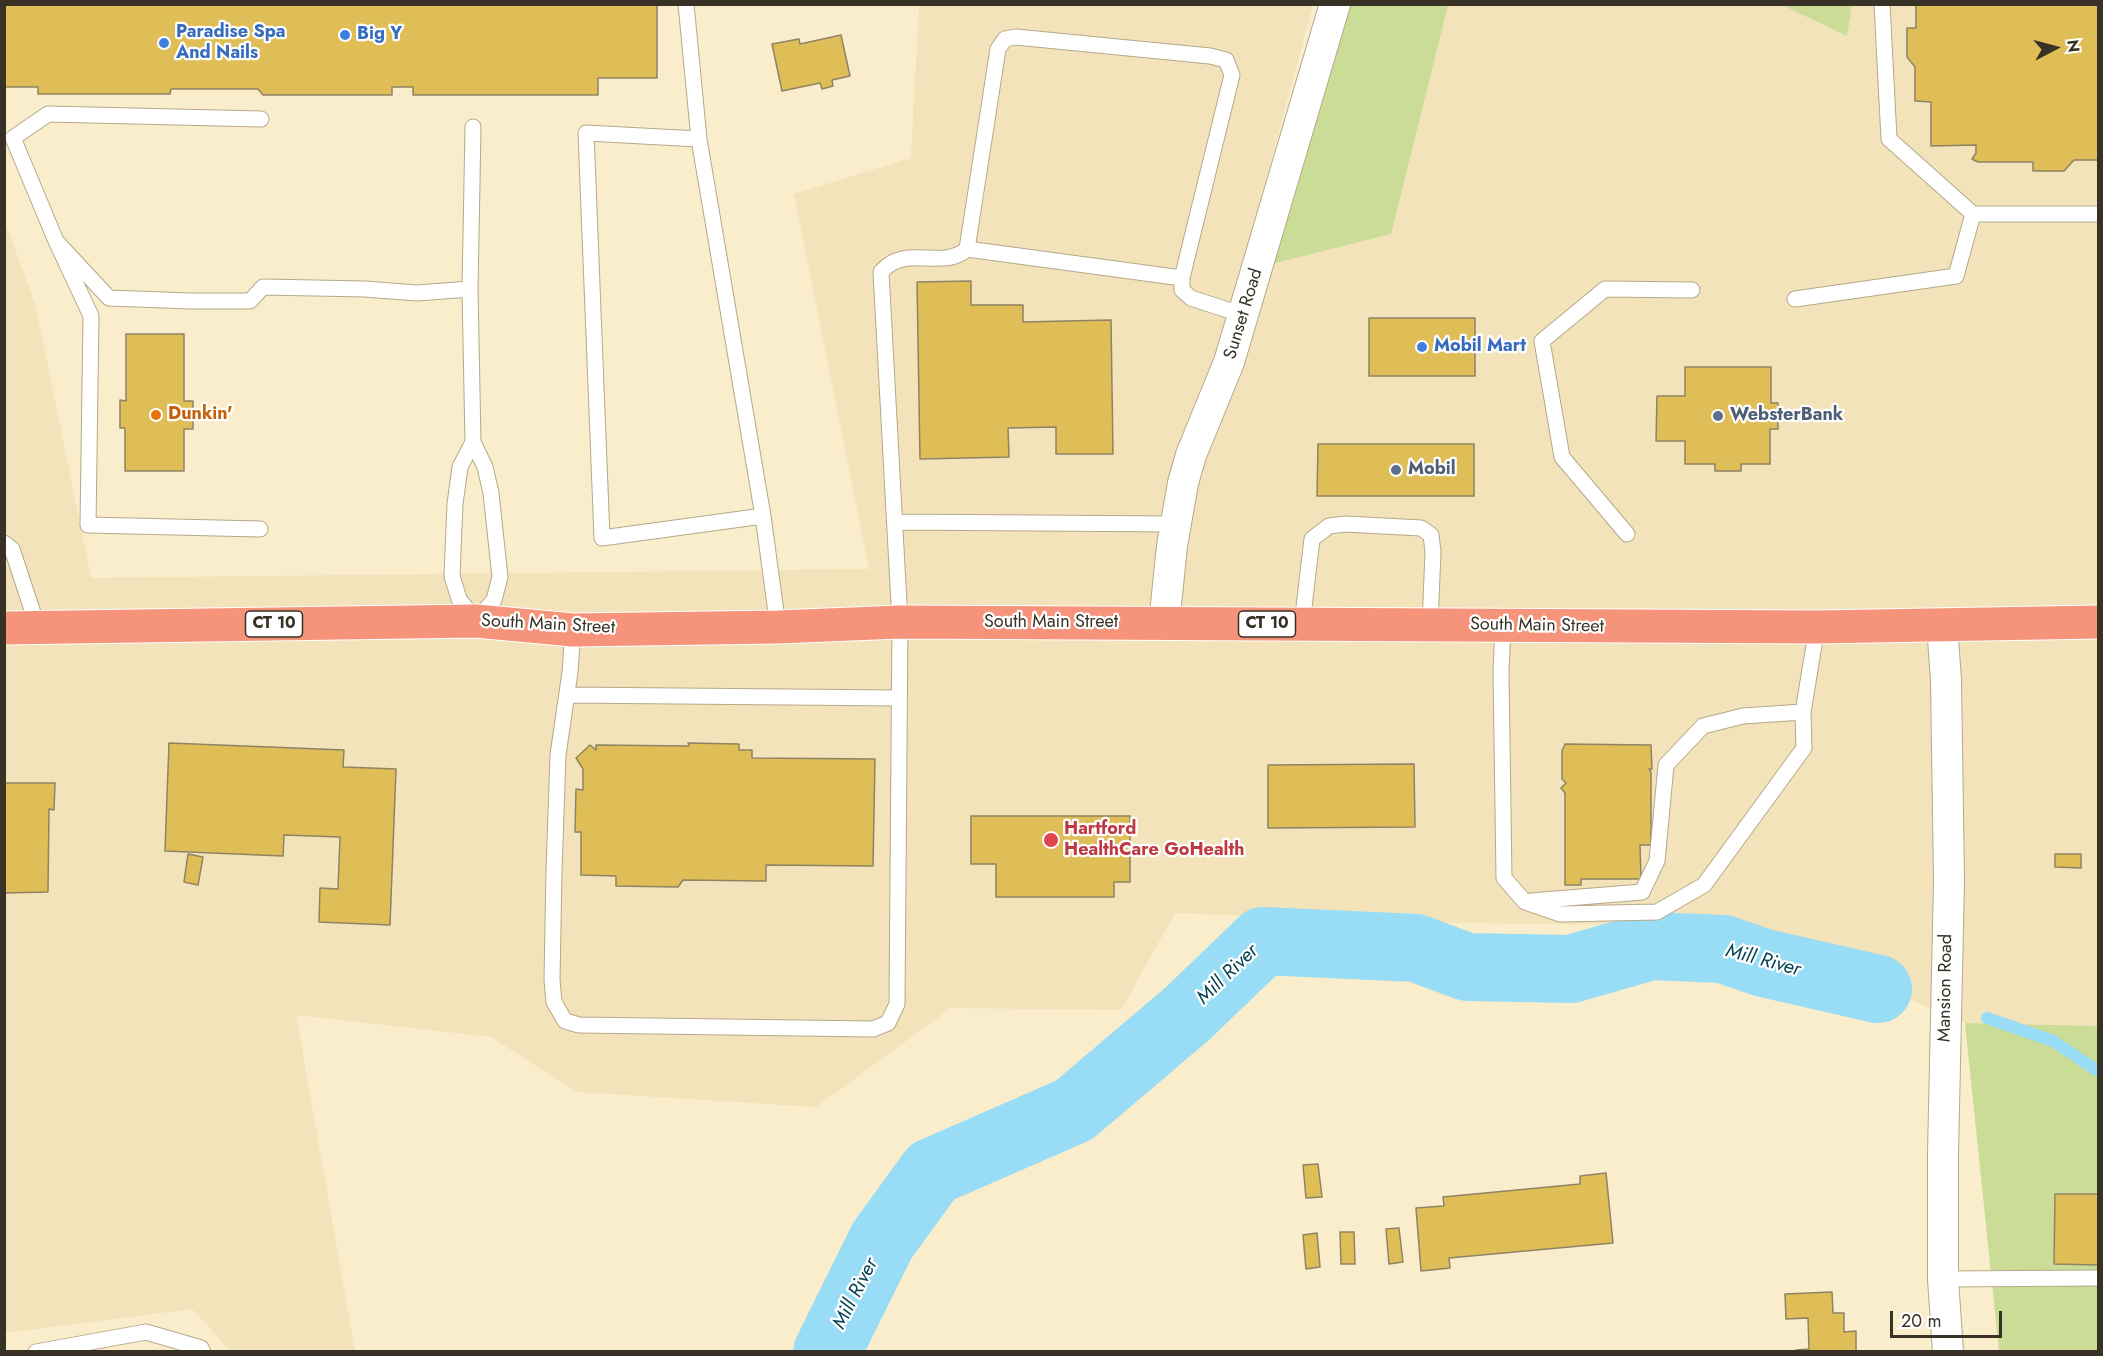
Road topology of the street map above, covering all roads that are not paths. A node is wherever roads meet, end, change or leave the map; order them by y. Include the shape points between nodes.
1 (686, 4) edge
2 (1335, 4) edge
3 (1882, 4) edge
4 (261, 119) dead end
5 (473, 127) dead end
6 (699, 140) junction
7 (1973, 214) junction
8 (2098, 214) edge
9 (56, 241) junction
10 (968, 249) junction
11 (1182, 278) junction
12 (470, 289) junction
13 (1692, 290) dead end
14 (1795, 299) dead end
15 (1244, 315) junction
16 (473, 442) junction
17 (763, 516) junction
18 (895, 522) junction
19 (1176, 525) junction
20 (260, 529) dead end
21 (1627, 534) dead end
22 (4, 543) edge
23 (476, 621) junction
24 (900, 622) junction
25 (2098, 622) edge
26 (1164, 624) junction
27 (1302, 624) junction
28 (1430, 625) junction
29 (1503, 625) junction
30 (1942, 625) junction
31 (778, 627) junction
32 (1817, 627) junction
33 (4, 628) edge
34 (38, 628) junction
35 (573, 630) junction
36 (567, 695) junction
37 (899, 698) junction
38 (1803, 712) junction
39 (1525, 902) junction
40 (2098, 1278) edge
41 (1943, 1279) junction
42 (36, 1352) edge
43 (204, 1352) edge
44 (1948, 1352) edge

1 - 6 lane
2 - 15 street, Sunset Road
3 - 7 lane via 1889,139
4 - 9 lane via 48,114 13,138
5 - 12 lane
6 - 17 lane
6 - 17 lane via 586,133 602,538
7 - 8 lane
7 - 14 lane via 1956,276
9 - 12 lane via 109,298 250,301 263,287 417,293
9 - 20 lane via 92,316 87,525
10 - 11 lane
10 - 11 lane via 998,49 1005,39 1210,56 1226,60 1232,75
10 - 18 lane via 949,257 898,259 881,272
11 - 15 lane via 1182,290 1191,298
12 - 16 lane
13 - 21 lane via 1605,289 1542,341 1562,457
15 - 19 street, Sunset Road via 1191,455
16 - 23 lane via 460,467 452,576 459,599
16 - 23 lane via 491,493 500,577 494,600
17 - 31 lane
18 - 19 lane
18 - 24 lane
19 - 26 street, Sunset Road
22 - 34 lane via 12,549
23 - 34 highway, South Main Street / CT 10
23 - 35 highway, South Main Street / CT 10
24 - 26 highway, South Main Street / CT 10
24 - 31 highway, South Main Street / CT 10
24 - 37 lane
25 - 30 highway, South Main Street / CT 10
26 - 27 highway, South Main Street / CT 10
27 - 28 highway, South Main Street / CT 10
27 - 28 lane via 1312,539 1329,526 1345,524 1421,528 1431,535
28 - 29 highway, South Main Street / CT 10
29 - 32 highway, South Main Street / CT 10
29 - 39 lane via 1504,878
30 - 32 highway, South Main Street / CT 10
30 - 41 street, Mansion Road via 1949,881
31 - 35 highway, South Main Street / CT 10
32 - 38 lane
33 - 34 highway, South Main Street / CT 10
35 - 36 lane
36 - 37 lane
36 - 37 lane via 558,755 552,980 554,1002 566,1021 579,1025 873,1029 888,1023 897,1004
38 - 39 lane via 1804,748 1704,885 1657,912 1560,914
38 - 39 lane via 1743,716 1703,726 1666,765 1657,861 1642,892
40 - 41 lane
41 - 44 street, Mansion Road
42 - 43 lane via 147,1332

